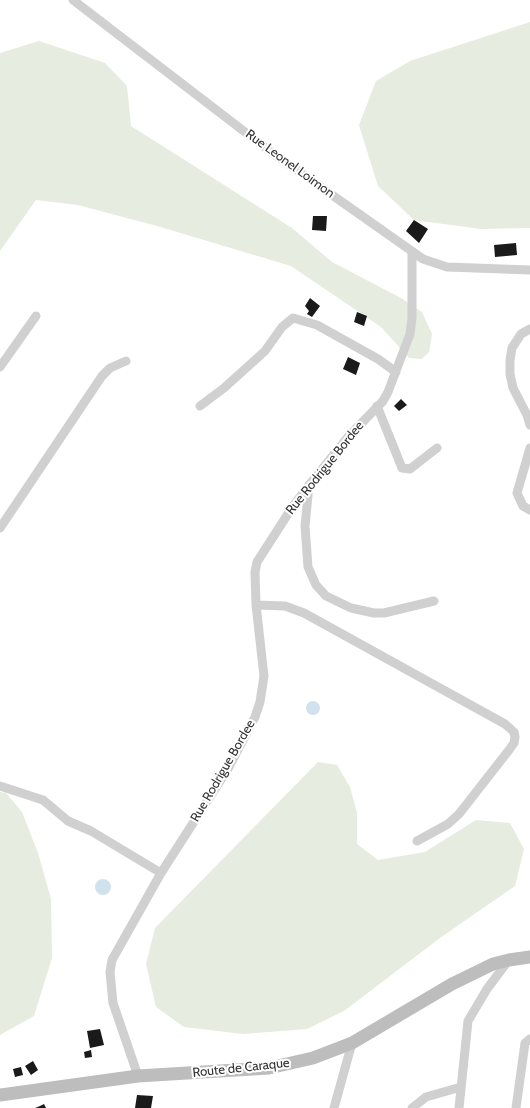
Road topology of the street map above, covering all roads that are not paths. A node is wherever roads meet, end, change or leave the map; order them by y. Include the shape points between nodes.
1 (73, 0) edge
2 (412, 252) junction
3 (530, 270) edge
4 (36, 316) dead end
5 (530, 329) edge
6 (126, 361) dead end
7 (0, 367) edge
8 (396, 372) junction
9 (200, 406) dead end
10 (377, 406) junction
11 (530, 425) edge
12 (436, 448) dead end
13 (530, 448) edge
14 (310, 484) junction
15 (530, 510) edge
16 (0, 528) edge
17 (434, 601) dead end
18 (256, 604) junction
19 (0, 786) edge
20 (417, 841) dead end
21 (161, 873) junction
22 (530, 957) edge
23 (509, 960) junction
24 (530, 1039) edge
25 (352, 1043) junction
26 (138, 1076) junction
27 (461, 1086) junction
28 (0, 1095) edge
29 (334, 1108) edge
30 (412, 1108) edge
31 (459, 1108) edge
32 (516, 1108) edge

1 - 2 street, Rue Leonel Loimon via 271,152
2 - 3 street, Rue Leonel Loimon via 423,259 447,267
2 - 8 street, Rue Rodrigue Bordee via 411,326
4 - 7 street
5 - 11 street via 521,334 512,348 510,360 513,388
6 - 16 street via 110,368 102,376
8 - 9 street via 378,358 316,325 293,318 282,327 265,351
8 - 10 street, Rue Rodrigue Bordee via 388,392
10 - 12 street via 402,468 410,469
10 - 14 street, Rue Rodrigue Bordee
13 - 15 street via 517,494 523,506
14 - 17 street via 304,526 308,567 316,586 326,596 351,608 374,613 396,611
14 - 18 street, Rue Rodrigue Bordee via 257,562
18 - 20 street via 285,606 304,613 505,724 514,732 514,743 458,814 448,824
18 - 21 street, Rue Rodrigue Bordee via 264,676 258,710 229,767
19 - 21 street via 44,800 68,821 91,831
21 - 26 street, Rue Rodrigue Bordee via 121,942 112,960 110,972 113,1004
22 - 23 street, Route de Caraque
23 - 25 street, Route de Caraque via 493,964 452,984
23 - 27 street via 487,989 468,1021
24 - 32 street via 526,1043
25 - 26 street, Route de Caraque via 313,1058 269,1068
25 - 29 street
26 - 28 street, Route de Caraque
27 - 30 street via 426,1097
27 - 31 street

